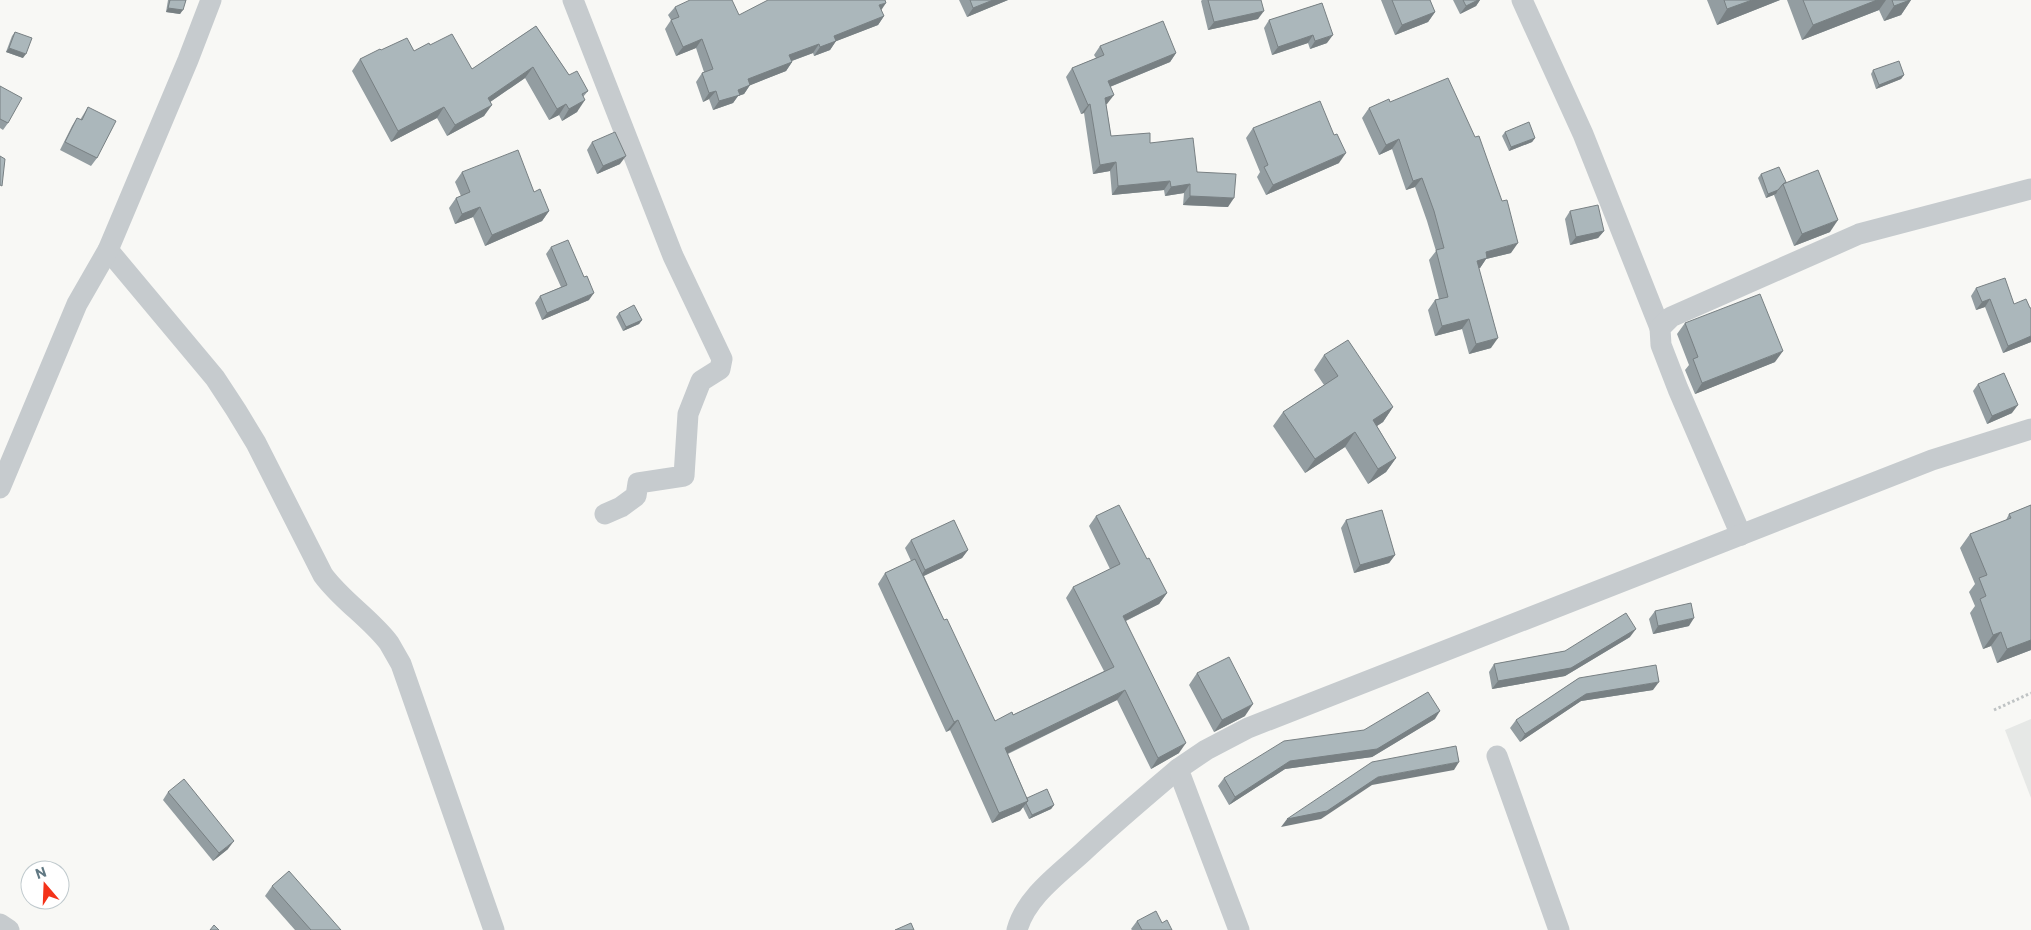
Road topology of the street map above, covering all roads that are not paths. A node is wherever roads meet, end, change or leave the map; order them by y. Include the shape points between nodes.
1 (211, 0) edge
2 (573, 0) edge
3 (1522, 0) edge
4 (2031, 189) edge
5 (108, 250) junction
6 (1660, 328) junction
7 (2031, 429) edge
8 (0, 488) edge
9 (605, 514) dead end
10 (1741, 536) junction
11 (1497, 756) dead end
12 (1178, 769) junction
13 (0, 924) edge
14 (9, 930) edge
15 (494, 930) edge
16 (1017, 930) edge
17 (1239, 930) edge
18 (1559, 930) edge

1 - 5 street
2 - 9 street via 673,256 722,360 720,369 701,381 688,414 684,476 638,483 636,496 621,508
3 - 6 street via 1584,134
4 - 6 street via 1859,234 1671,317
5 - 8 street via 77,304
5 - 15 street via 214,378 256,443 323,575 389,644 401,664
6 - 10 street via 1661,345 1678,389
7 - 10 street via 1932,460
10 - 12 street via 1248,728
11 - 18 street
12 - 16 street via 1126,812 1037,895
12 - 17 street
13 - 14 street

